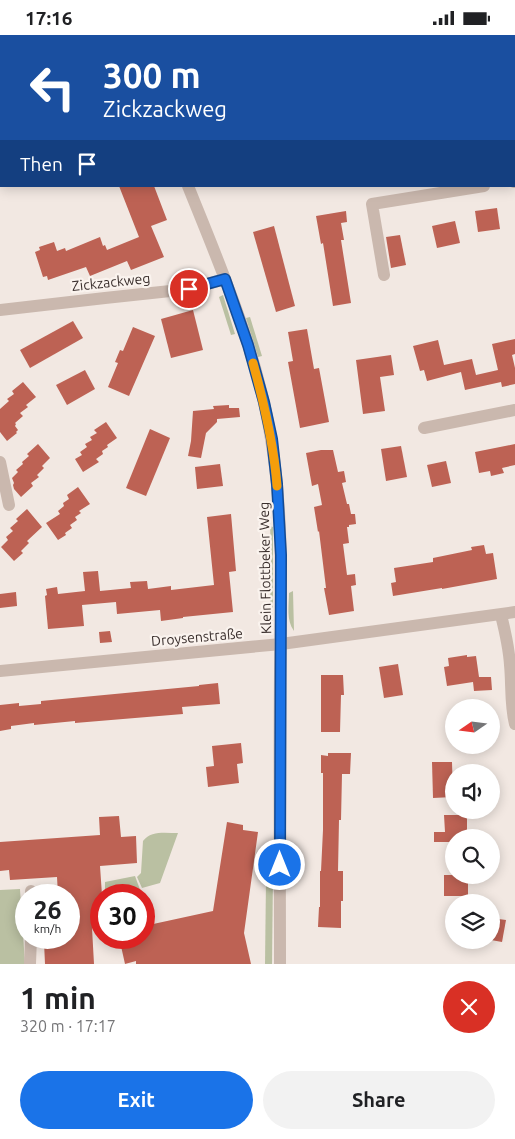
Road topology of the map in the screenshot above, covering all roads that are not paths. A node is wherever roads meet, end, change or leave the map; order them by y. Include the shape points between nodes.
1 (188, 187) edge
2 (478, 187) edge
3 (384, 275) dead end
4 (225, 279) junction
5 (0, 310) edge
6 (515, 410) edge
7 (424, 428) dead end
8 (0, 462) edge
9 (9, 505) dead end
10 (515, 612) edge
11 (501, 615) junction
12 (281, 644) junction
13 (0, 671) edge
14 (515, 724) edge
15 (30, 949) edge
16 (30, 964) edge
17 (280, 964) edge

1 - 4 street, Klein Flottbeker Weg
2 - 3 street via 372,204
4 - 5 street, Zickzackweg via 189,289
4 - 12 street, Klein Flottbeker Weg via 248,345 272,439 281,555
6 - 7 street
8 - 9 street
10 - 11 street, Droysenstraße
11 - 12 street, Droysenstraße
11 - 14 street via 508,645
12 - 13 street, Droysenstraße
12 - 17 street, Klein Flottbeker Weg
15 - 16 street

